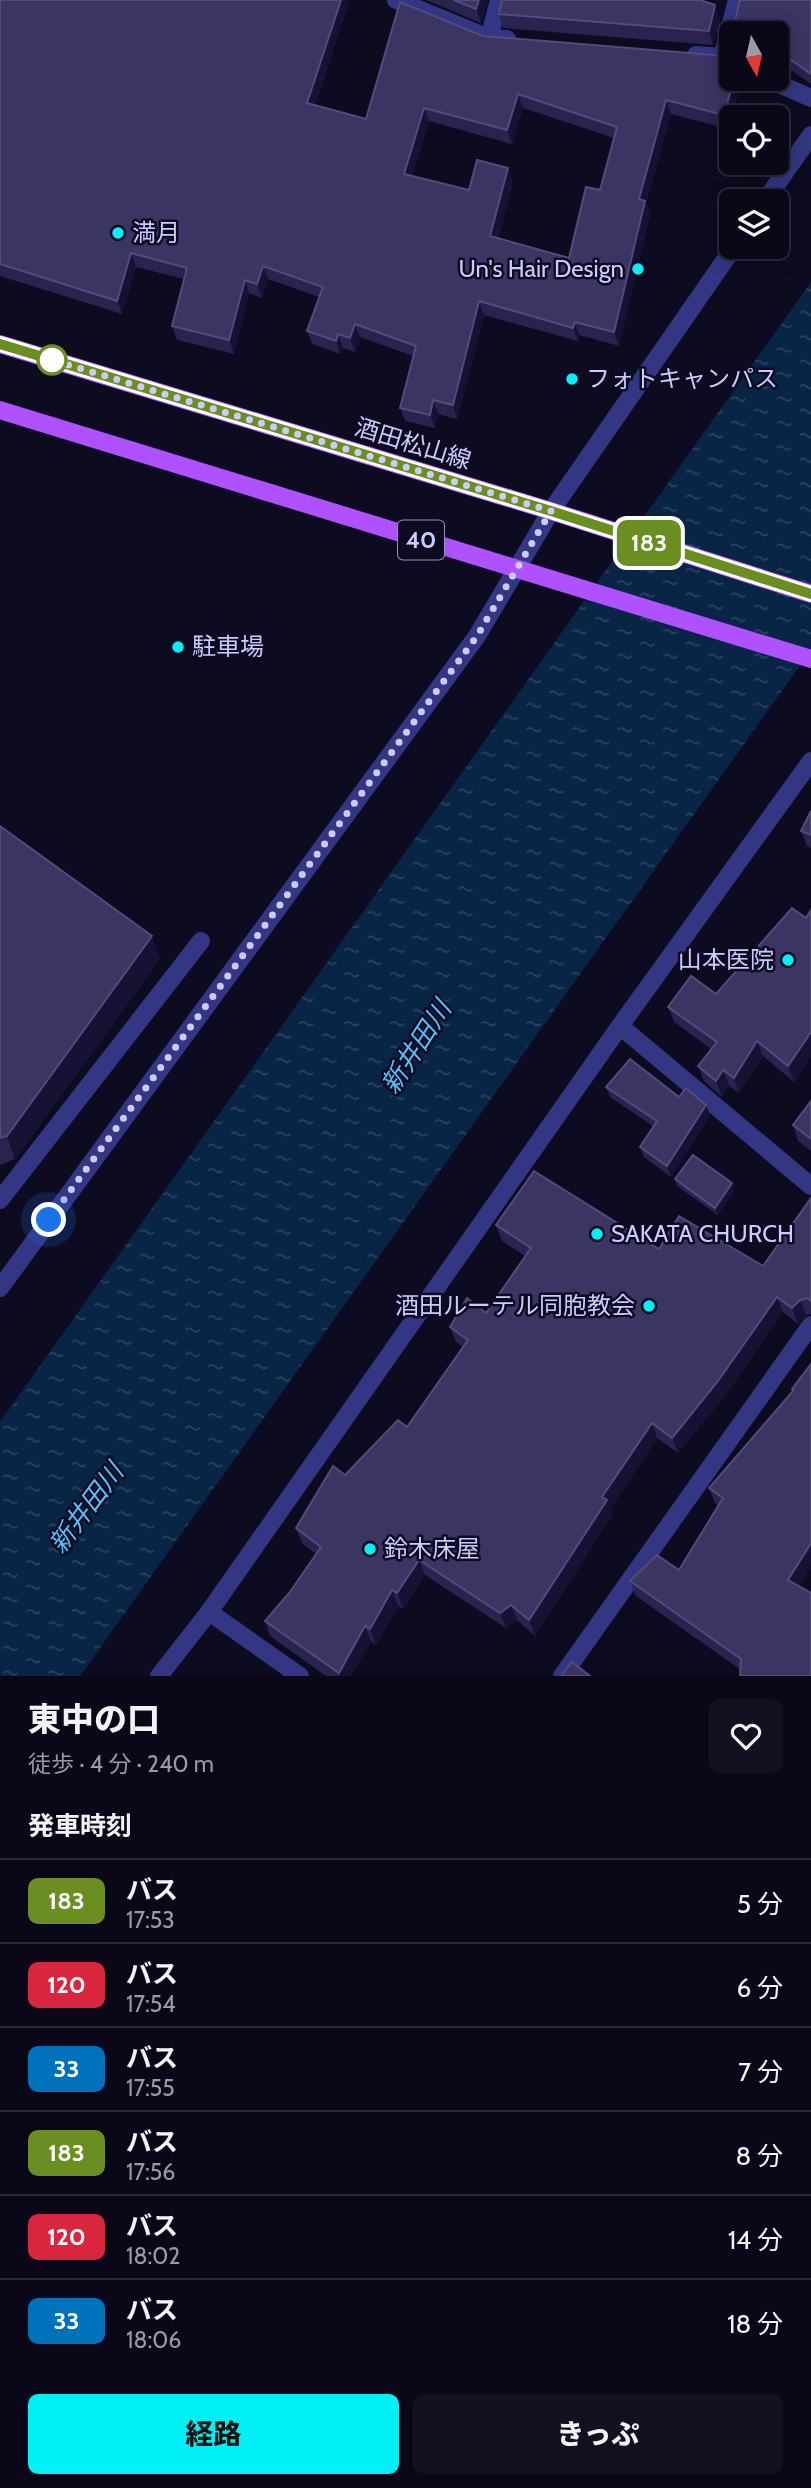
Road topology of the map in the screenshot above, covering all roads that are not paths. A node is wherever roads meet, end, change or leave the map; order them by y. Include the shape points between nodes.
1 (396, 0) edge
2 (499, 0) edge
3 (737, 0) edge
4 (733, 21) edge
5 (489, 38) junction
6 (530, 41) edge
7 (681, 54) edge
8 (719, 58) edge
9 (789, 89) edge
10 (811, 99) edge
11 (811, 135) edge
12 (773, 189) edge
13 (726, 259) edge
14 (0, 344) edge
15 (0, 410) edge
16 (551, 511) junction
17 (516, 569) junction
18 (811, 594) edge
19 (811, 659) edge
20 (811, 761) edge
21 (201, 941) dead end
22 (620, 1026) junction
23 (811, 1186) edge
24 (0, 1200) edge
25 (0, 1288) edge
26 (811, 1325) edge
27 (209, 1612) junction
28 (159, 1676) edge
29 (300, 1676) edge
30 (562, 1676) edge

1 - 5 street
2 - 5 street
3 - 4 street
5 - 6 street
7 - 8 street
9 - 10 street
11 - 12 street
13 - 16 street
14 - 16 main road, 酒田松山線
15 - 17 main road, 40
16 - 17 street
16 - 18 main road, 酒田松山線
17 - 19 main road, 40
17 - 25 street via 477,636
20 - 22 street
21 - 24 street
22 - 23 street
22 - 27 street
26 - 30 street
27 - 28 street
27 - 29 street

